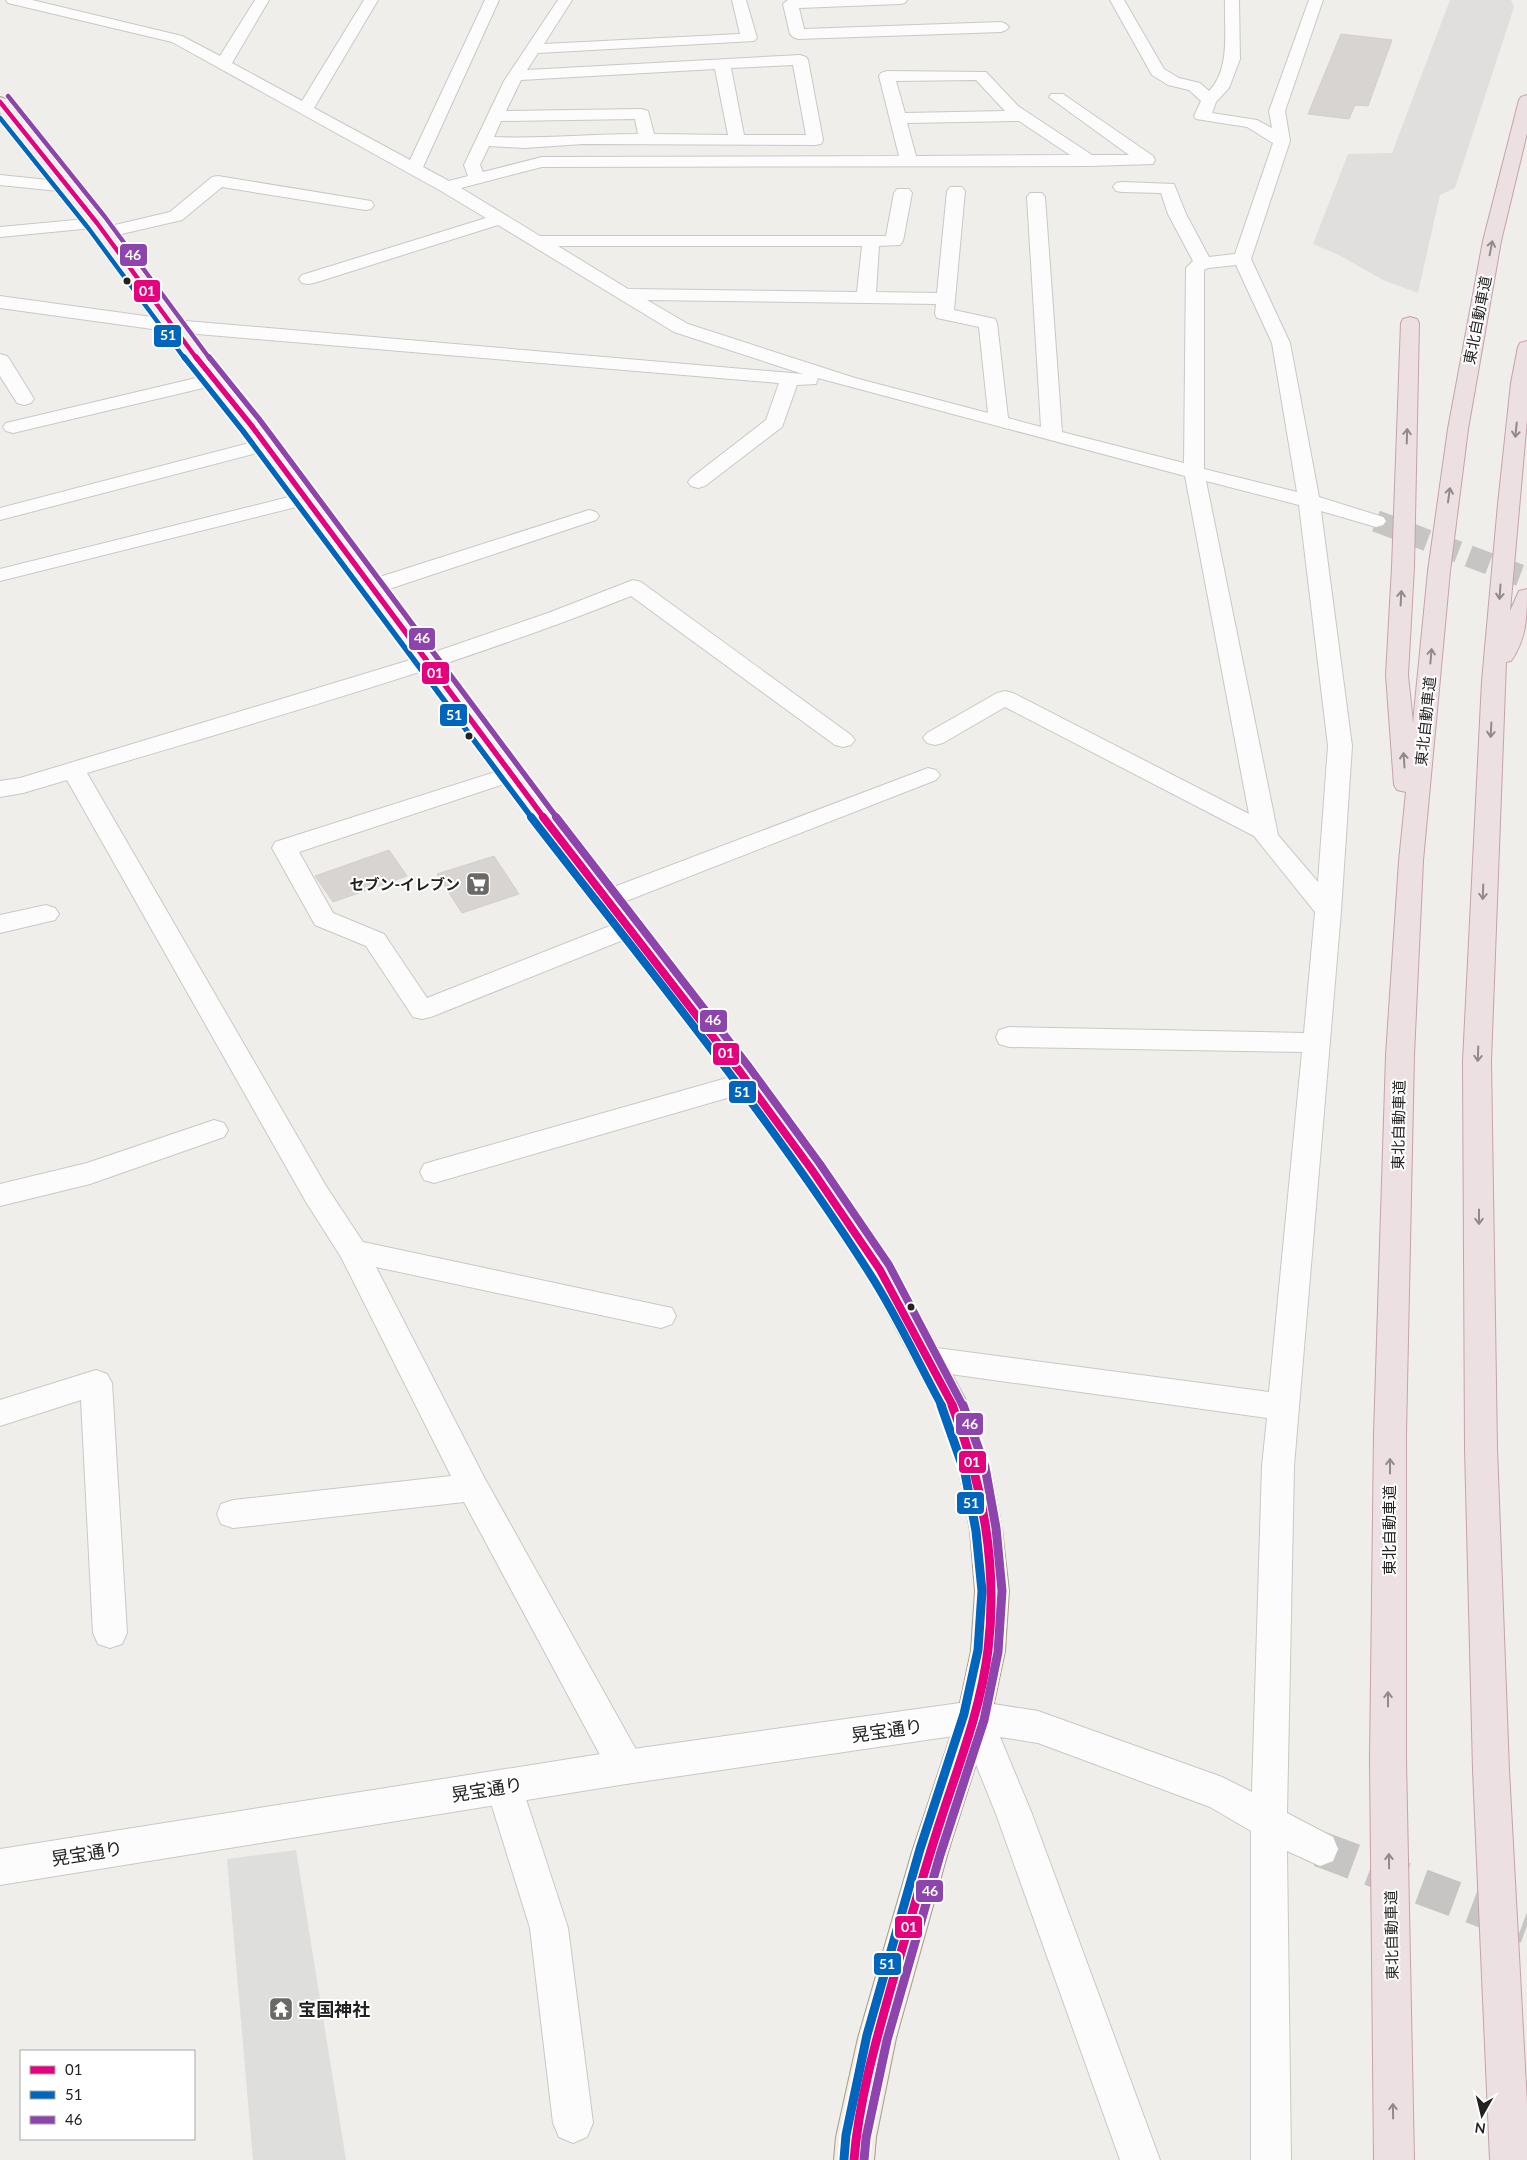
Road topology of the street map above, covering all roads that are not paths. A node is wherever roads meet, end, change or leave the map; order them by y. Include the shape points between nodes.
1 (12, 0) edge
2 (262, 0) edge
3 (371, 0) edge
4 (492, 0) edge
5 (565, 0) edge
6 (740, 0) edge
7 (900, 0) edge
8 (1117, 0) edge
9 (1232, 0) edge
10 (1316, 0) edge
11 (1001, 27) dead end
12 (534, 49) junction
13 (722, 64) junction
14 (223, 65) junction
15 (517, 75) junction
16 (1057, 97) dead end
17 (1209, 100) junction
18 (1527, 100) edge
19 (0, 102) edge
20 (305, 110) junction
21 (495, 116) junction
22 (1022, 116) junction
23 (898, 118) junction
24 (647, 140) junction
25 (736, 140) junction
26 (484, 141) junction
27 (1282, 141) junction
28 (1090, 161) junction
29 (909, 162) junction
30 (414, 169) junction
31 (477, 179) junction
32 (0, 180) edge
33 (68, 187) junction
34 (447, 187) junction
35 (1122, 187) dead end
36 (956, 191) dead end
37 (903, 193) dead end
38 (1036, 196) dead end
39 (365, 205) dead end
40 (500, 219) junction
41 (100, 228) junction
42 (0, 232) edge
43 (871, 241) junction
44 (537, 242) junction
45 (1242, 259) junction
46 (1203, 263) junction
47 (308, 279) dead end
48 (623, 294) junction
49 (866, 298) junction
50 (946, 299) junction
51 (0, 302) edge
52 (1410, 324) dead end
53 (174, 326) junction
54 (1527, 347) edge
55 (0, 360) edge
56 (790, 378) junction
57 (213, 380) junction
58 (848, 382) junction
59 (24, 399) dead end
60 (999, 422) junction
61 (13, 427) dead end
62 (1052, 436) junction
63 (265, 445) junction
64 (1194, 471) junction
65 (698, 482) dead end
66 (305, 499) junction
67 (1309, 501) junction
68 (0, 514) edge
69 (589, 516) dead end
70 (1376, 521) tunnel mouth
71 (0, 575) edge
72 (372, 587) junction
73 (1527, 596) edge
74 (428, 662) junction
75 (1493, 681) junction
76 (935, 738) dead end
77 (843, 740) dead end
78 (73, 769) junction
79 (511, 774) junction
80 (928, 776) dead end
81 (0, 789) edge
82 (1265, 832) junction
83 (1411, 861) junction
84 (607, 899) junction
85 (1328, 911) junction
86 (46, 914) dead end
87 (0, 924) edge
88 (629, 928) junction
89 (1009, 1037) dead end
90 (1316, 1043) junction
91 (748, 1082) junction
92 (214, 1130) dead end
93 (434, 1172) dead end
94 (0, 1195) edge
95 (353, 1251) junction
96 (661, 1316) dead end
97 (929, 1359) junction
98 (1284, 1407) junction
99 (0, 1413) edge
100 (473, 1487) junction
101 (233, 1514) dead end
102 (110, 1633) dead end
103 (974, 1717) junction
104 (626, 1767) junction
105 (504, 1787) junction
106 (1269, 1822) junction
107 (1320, 1849) tunnel mouth
108 (0, 1867) edge
109 (573, 2123) dead end
110 (854, 2160) edge
111 (1140, 2160) edge
112 (1271, 2160) edge
113 (1394, 2160) edge
114 (1510, 2160) edge

1 - 14 street via 177,39
2 - 14 street
3 - 20 street
4 - 30 street
5 - 12 street
6 - 12 street via 749,38
7 - 11 street via 790,4 798,34
8 - 17 street via 1158,72 1174,82 1194,86
9 - 17 street via 1232,59 1222,88
10 - 27 street via 1277,111
12 - 15 street
13 - 15 street
13 - 25 street
13 - 25 street via 800,60 814,140
14 - 20 street
15 - 21 street
16 - 28 street via 1147,160
17 - 27 street via 1202,116 1251,123
83 -> 18 highway, 東北自動車道 via 1439,571 1458,429 1492,241
19 - 33 main road
20 - 30 street
21 - 24 street via 642,114
21 - 26 street
22 - 23 street
22 - 23 street via 980,75 887,76
22 - 28 street
23 - 29 street
24 - 25 street
24 - 26 street
26 - 31 street via 472,165
27 - 45 street
28 - 29 street
29 - 31 street via 542,162
30 - 34 street
31 - 34 street
32 - 33 street
33 - 41 main road
34 - 40 street
35 - 46 street via 1168,188 1177,214
36 - 50 street
37 - 43 street via 894,241
38 - 62 street
39 - 41 street via 218,181 176,216
40 - 44 street
40 - 47 street
41 - 42 street
41 - 53 main road
43 - 44 street
43 - 49 street
44 - 48 street
45 - 46 street
45 - 67 street via 1282,343
46 - 64 street via 1195,268
48 - 49 street
48 - 58 street via 682,328
49 - 50 street
50 - 60 street via 944,314 988,323
51 - 53 street
83 -> 52 highway via 1397,675
53 - 56 street
53 - 57 main road
54 -> 75 highway via 1508,504
55 - 59 street
56 - 58 street
56 - 65 street via 775,423
57 - 61 street
57 - 63 main road
58 - 60 street
60 - 62 street
62 - 64 street
63 - 66 main road
63 - 68 street
64 - 67 street
64 - 82 street
66 - 71 street
66 - 72 main road
67 - 70 street
67 - 85 street via 1340,746
69 - 72 street
72 - 74 main road
73 - 75 highway
74 - 77 street via 556,618 633,587
74 - 78 street
74 - 79 main road
75 -> 114 highway via 1477,1061 1481,1448 1492,1780
76 - 82 street via 1004,698
78 - 81 street
78 - 95 street via 316,1194
79 - 84 main road
79 - 88 street via 284,848 324,919 375,940 422,1010
80 - 84 street
82 - 85 street
113 -> 83 highway, 東北自動車道 via 1388,1759 1390,1434 1400,1055
84 - 88 main road
85 - 90 street
86 - 87 street
88 - 91 main road
89 - 90 street
90 - 98 street
91 - 93 street
91 - 97 main road via 880,1270
92 - 94 street via 90,1173
95 - 96 street
95 - 100 street
97 - 98 street
97 - 103 main road via 953,1406 975,1470 986,1530 992,1590 988,1651
98 - 106 street via 1278,1466
99 - 102 street via 96,1383
100 - 101 street
100 - 104 street
103 - 104 street, 晃宝通り
103 - 106 street, 晃宝通り via 1038,1727 1222,1794
103 - 110 main road via 930,1852 877,2038
103 - 111 street via 1014,1814
104 - 105 street, 晃宝通り
105 - 108 street, 晃宝通り
105 - 109 street via 549,1928
106 - 107 street, 晃宝通り
106 - 112 street

